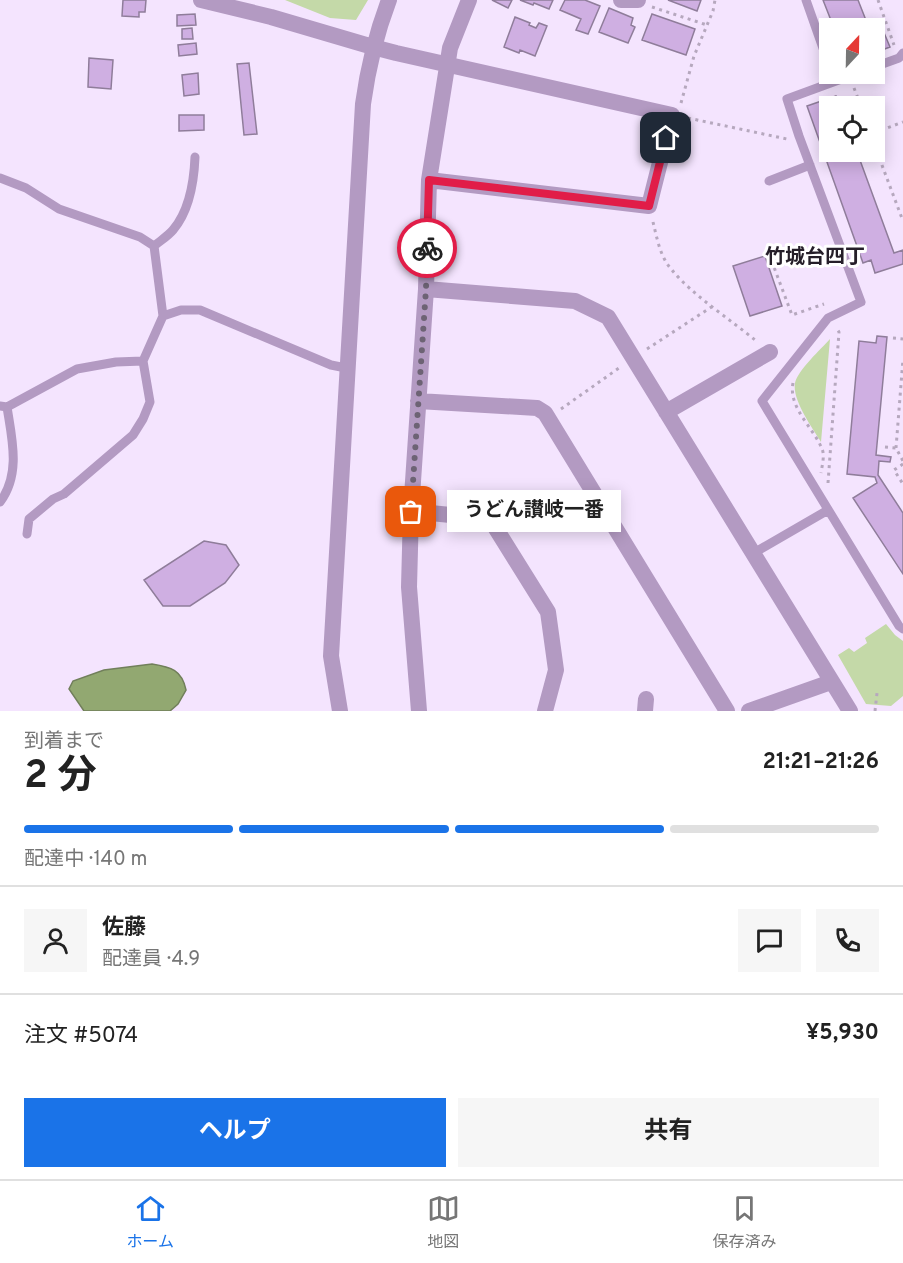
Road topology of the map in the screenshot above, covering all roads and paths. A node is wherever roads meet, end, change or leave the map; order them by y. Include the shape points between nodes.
1 (201, 0) edge
2 (389, 0) edge
3 (469, 0) edge
4 (631, 0) edge
5 (715, 0) edge
6 (806, 0) edge
7 (878, 0) edge
8 (707, 25) junction
9 (819, 37) edge
10 (374, 46) junction
11 (901, 56) edge
12 (447, 63) junction
13 (885, 63) edge
14 (819, 84) edge
15 (674, 116) junction
16 (903, 122) edge
17 (885, 129) edge
18 (799, 136) junction
19 (195, 157) dead end
20 (881, 162) edge
21 (810, 165) junction
22 (0, 178) edge
23 (429, 180) junction
24 (769, 181) dead end
25 (649, 206) junction
26 (903, 221) edge
27 (154, 246) junction
28 (769, 254) dead end
29 (426, 289) junction
30 (832, 301) dead end
31 (163, 316) junction
32 (829, 336) dead end
33 (893, 338) dead end
34 (903, 339) edge
35 (770, 352) joint
36 (903, 359) edge
37 (143, 361) junction
38 (346, 368) junction
39 (794, 378) dead end
40 (418, 401) junction
41 (3, 406) edge
42 (666, 412) junction
43 (885, 447) dead end
44 (896, 448) junction
45 (903, 463) edge
46 (820, 476) dead end
47 (824, 482) dead end
48 (903, 484) edge
49 (0, 502) edge
50 (828, 510) junction
51 (411, 512) junction
52 (27, 534) dead end
53 (752, 554) junction
54 (903, 629) edge
55 (831, 682) junction
56 (877, 693) dead end
57 (340, 711) edge
58 (419, 711) edge
59 (545, 711) edge
60 (727, 711) edge
61 (749, 711) edge
62 (850, 711) edge
63 (875, 711) edge

1 - 10 street
2 - 10 street
3 - 12 street
4 - 8 path
5 - 8 path
6 - 9 lane
7 - 11 path
8 - 15 path
10 - 12 street
10 - 38 street via 363,104
11 - 13 lane
12 - 15 street
12 - 23 street
14 - 18 lane via 787,99
15 - 18 path via 792,140
15 - 25 street
16 - 17 path
18 - 21 lane
19 - 27 lane via 188,202 173,230
20 - 26 path
21 - 24 lane
21 - 50 lane via 861,302 828,318 762,401
22 - 27 lane via 26,188 59,209 140,237
23 - 25 street
23 - 29 street
25 - 35 path via 660,250 671,269
27 - 31 lane
28 - 30 path via 792,315
29 - 40 street
29 - 42 street via 575,301 608,316
31 - 37 lane
31 - 38 lane via 181,310 200,310
32 - 47 path via 837,327 827,488
33 - 34 path
35 - 42 street
36 - 44 path
37 - 41 lane via 77,369
37 - 52 lane via 150,402 133,435 64,495 29,519
38 - 57 street via 331,656
39 - 46 path via 797,408 824,451
40 - 51 street
40 - 60 street via 537,408 545,413
41 - 49 lane via 14,464 8,491
42 - 53 street
43 - 44 path
44 - 45 path
45 - 48 path via 894,470
50 - 53 lane
50 - 54 lane
51 - 58 street via 409,587
51 - 59 street via 490,519 548,612 556,670
53 - 55 street
55 - 61 street
55 - 62 street
56 - 63 path

